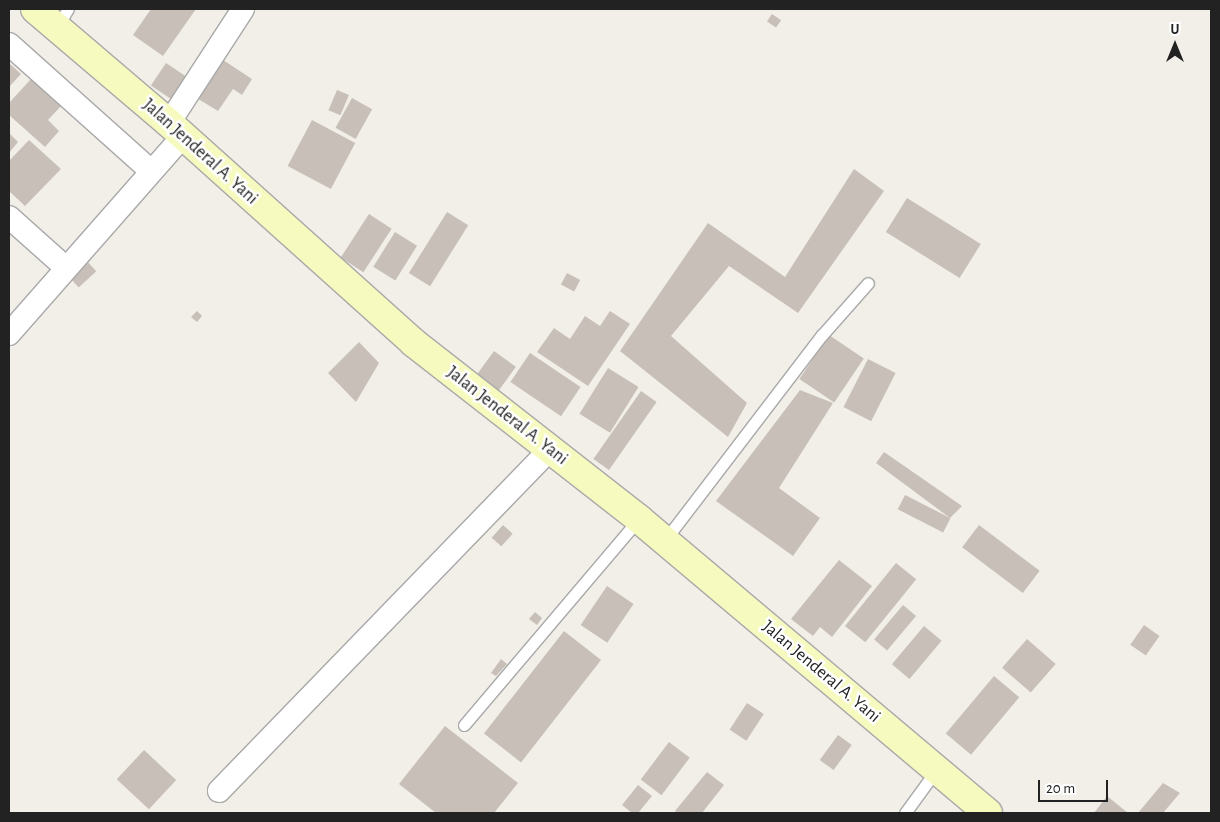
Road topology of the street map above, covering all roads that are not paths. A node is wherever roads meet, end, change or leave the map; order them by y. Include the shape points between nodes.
1 (35, 9) edge
2 (243, 9) edge
3 (62, 19) edge
4 (9, 44) edge
5 (176, 129) junction
6 (150, 170) junction
7 (9, 217) edge
8 (66, 268) junction
9 (868, 283) dead end
10 (9, 334) edge
11 (551, 449) junction
12 (640, 519) junction
13 (665, 540) junction
14 (464, 725) dead end
15 (937, 768) junction
16 (219, 791) dead end
17 (905, 813) edge
18 (988, 813) edge

1 - 3 main road, Jalan Jenderal A. Yani
2 - 5 street
3 - 5 main road, Jalan Jenderal A. Yani
4 - 6 street
5 - 6 street
5 - 11 main road, Jalan Jenderal A. Yani via 414,343
6 - 8 street
7 - 8 street
8 - 10 street
9 - 13 lane via 822,335
11 - 12 main road, Jalan Jenderal A. Yani
11 - 16 street
12 - 13 main road, Jalan Jenderal A. Yani
12 - 14 lane
13 - 15 main road, Jalan Jenderal A. Yani
15 - 17 lane
15 - 18 main road, Jalan Jenderal A. Yani

